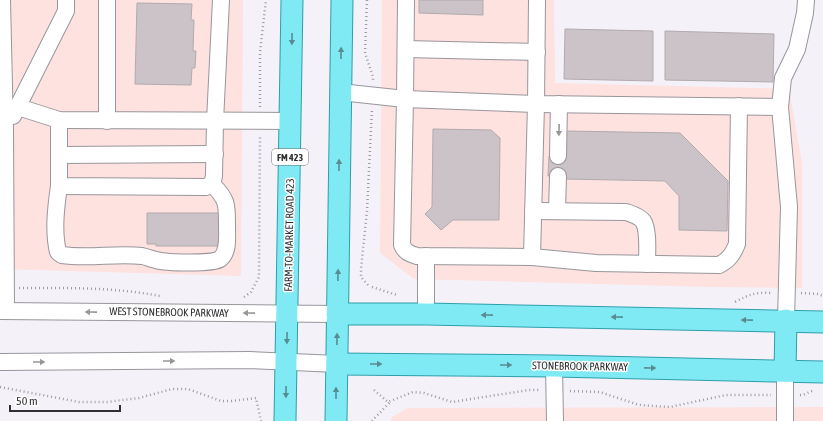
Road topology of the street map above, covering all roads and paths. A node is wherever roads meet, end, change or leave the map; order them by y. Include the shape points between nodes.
1 (2, 0) edge
2 (66, 0) edge
3 (107, 0) edge
4 (221, 0) edge
5 (266, 0) edge
6 (292, 0) edge
7 (342, 0) edge
8 (366, 0) edge
9 (406, 0) edge
10 (537, 0) edge
11 (806, 0) edge
12 (406, 49) junction
13 (537, 52) junction
14 (340, 92) junction
15 (373, 96) junction
16 (405, 99) junction
17 (536, 104) junction
18 (559, 104) junction
19 (739, 106) junction
20 (780, 106) junction
21 (18, 107) junction
22 (59, 120) junction
23 (108, 121) junction
24 (216, 121) junction
25 (260, 121) junction
26 (290, 121) junction
27 (5, 130) junction
28 (215, 154) junction
29 (59, 155) junction
30 (558, 156) dead end
31 (558, 176) dead end
32 (212, 184) junction
33 (59, 186) junction
34 (533, 211) junction
35 (557, 211) junction
36 (2, 256) edge
37 (426, 256) junction
38 (532, 257) junction
39 (647, 264) junction
40 (368, 285) dead end
41 (5, 288) junction
42 (164, 297) dead end
43 (240, 299) dead end
44 (3, 311) edge
45 (288, 313) junction
46 (337, 314) junction
47 (426, 314) junction
48 (786, 320) junction
49 (823, 322) edge
50 (0, 362) edge
51 (287, 362) junction
52 (337, 364) junction
53 (554, 366) junction
54 (785, 371) junction
55 (820, 380) edge
56 (0, 388) edge
57 (374, 390) dead end
58 (554, 390) junction
59 (785, 395) junction
60 (390, 402) junction
61 (261, 421) edge
62 (285, 421) edge
63 (336, 421) edge
64 (372, 421) edge
65 (554, 421) edge
66 (785, 421) edge

1 - 27 street
2 - 21 street via 66,11
3 - 23 street
4 - 24 street
5 - 25 path via 260,52
6 -> 26 main road, FARM-TO-MARKET ROAD 423 / FM 423
14 -> 7 main road
8 - 15 path via 366,53 373,77
9 - 12 street
10 - 13 street
11 - 20 street via 796,49 783,78
12 - 13 street
12 - 16 street
13 - 17 street
14 - 15 street
46 -> 14 main road
15 - 16 street
15 - 40 path via 367,211 360,269 360,277
16 - 17 street
16 - 37 street via 402,245 410,254
17 - 18 street
17 - 34 street
18 - 19 street
18 -> 30 street
19 - 20 street
19 - 39 street via 737,244 733,254 719,265
20 - 48 street via 789,207
21 - 22 street
21 - 27 street
22 - 23 street
22 - 29 street
23 - 24 street
24 - 25 street
24 - 28 street
25 - 26 street
25 - 43 path via 259,277 251,292
26 - 45 main road, FARM-TO-MARKET ROAD 423 / FM 423
27 - 36 street
28 - 29 street
28 - 32 street
29 - 33 street
31 - 35 street
32 - 33 street via 206,187
32 - 33 street via 220,192 227,206 227,244 224,254 210,262 168,262 142,256 62,255 58,252 56,244
34 - 35 street
34 - 38 street
35 - 39 street via 626,212 636,215 646,228
36 - 41 street
37 - 38 street
37 - 47 street
38 - 39 street via 596,263
41 - 42 path via 134,291
41 - 44 street
45 -> 44 street, WEST STONEBROOK PARKWAY
45 - 46 street, WEST STONEBROOK PARKWAY
45 -> 51 main road, FARM-TO-MARKET ROAD 423 / FM 423
46 - 47 main road
52 -> 46 main road
48 -> 47 main road
48 - 49 main road
48 - 54 main road
50 -> 51 street
51 - 52 street
51 -> 62 main road, FARM-TO-MARKET ROAD 423 / FM 423
52 -> 53 main road, STONEBROOK PARKWAY
63 -> 52 main road
53 -> 54 main road, STONEBROOK PARKWAY
53 - 58 street
54 - 55 main road, STONEBROOK PARKWAY
54 - 59 street
55 - 59 path via 803,395
56 - 61 path via 79,402 108,402 138,398 172,389 188,389 232,402 256,398
57 - 60 path
58 - 59 path via 600,392 639,405 670,407 726,395
58 - 60 path via 529,390 452,402 413,392
58 - 65 street
59 - 66 street
60 - 64 path

